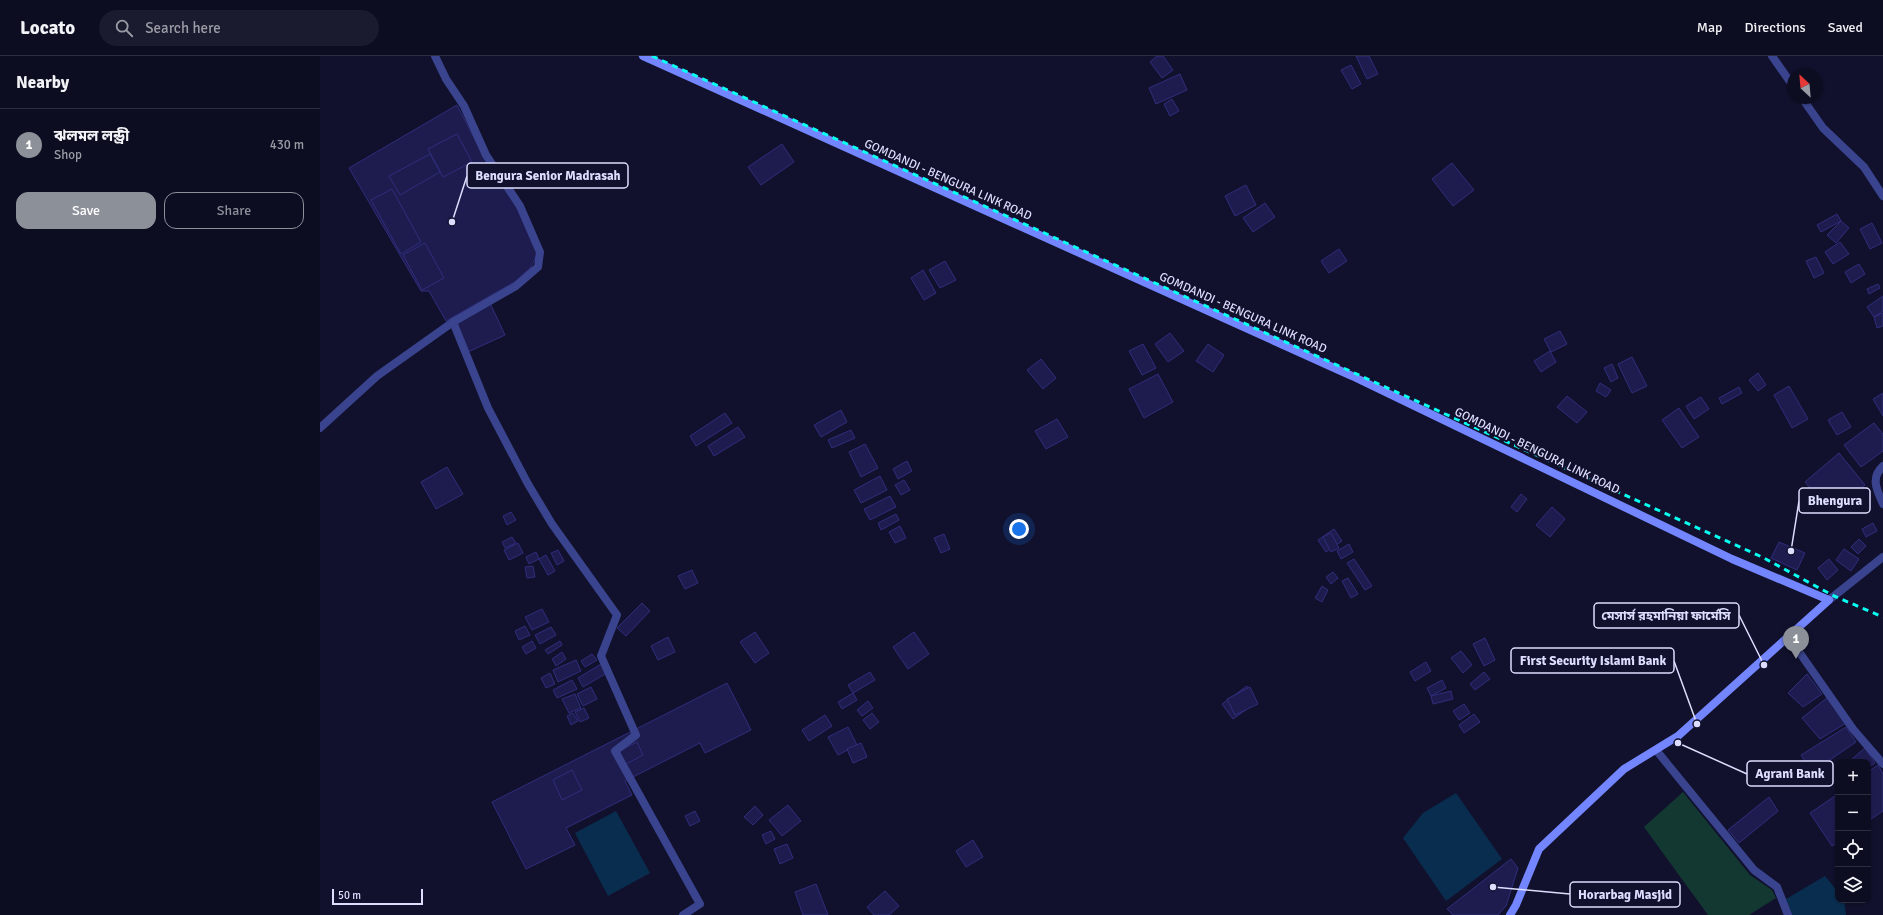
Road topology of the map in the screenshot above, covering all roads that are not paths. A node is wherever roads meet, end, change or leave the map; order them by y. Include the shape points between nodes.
1 (435, 56) edge
2 (643, 56) edge
3 (1772, 56) edge
4 (1787, 77) edge
5 (1806, 104) edge
6 (1883, 196) edge
7 (453, 322) junction
8 (320, 428) edge
9 (1883, 466) edge
10 (1883, 504) edge
11 (1883, 557) edge
12 (1830, 600) junction
13 (1788, 636) junction
14 (1656, 750) junction
15 (1883, 764) edge
16 (683, 915) edge
17 (1510, 915) edge
18 (1788, 915) edge

1 - 7 street via 446,79 464,106 486,155 520,206 540,252 538,267 516,286
2 - 12 main road, GOMDANDI - BENGURA LINK ROAD via 1352,376 1732,559
3 - 4 street
5 - 6 street via 1823,128 1864,167
7 - 8 street via 377,376
7 - 16 street via 488,408 528,484 552,524 616,615 601,656 636,735 615,751 700,904
9 - 10 street via 1878,471 1875,481
11 - 12 street
12 - 13 main road
13 - 14 main road via 1678,736
13 - 15 street via 1853,729
14 - 17 main road via 1624,769 1539,849
14 - 18 street via 1754,870 1777,887

